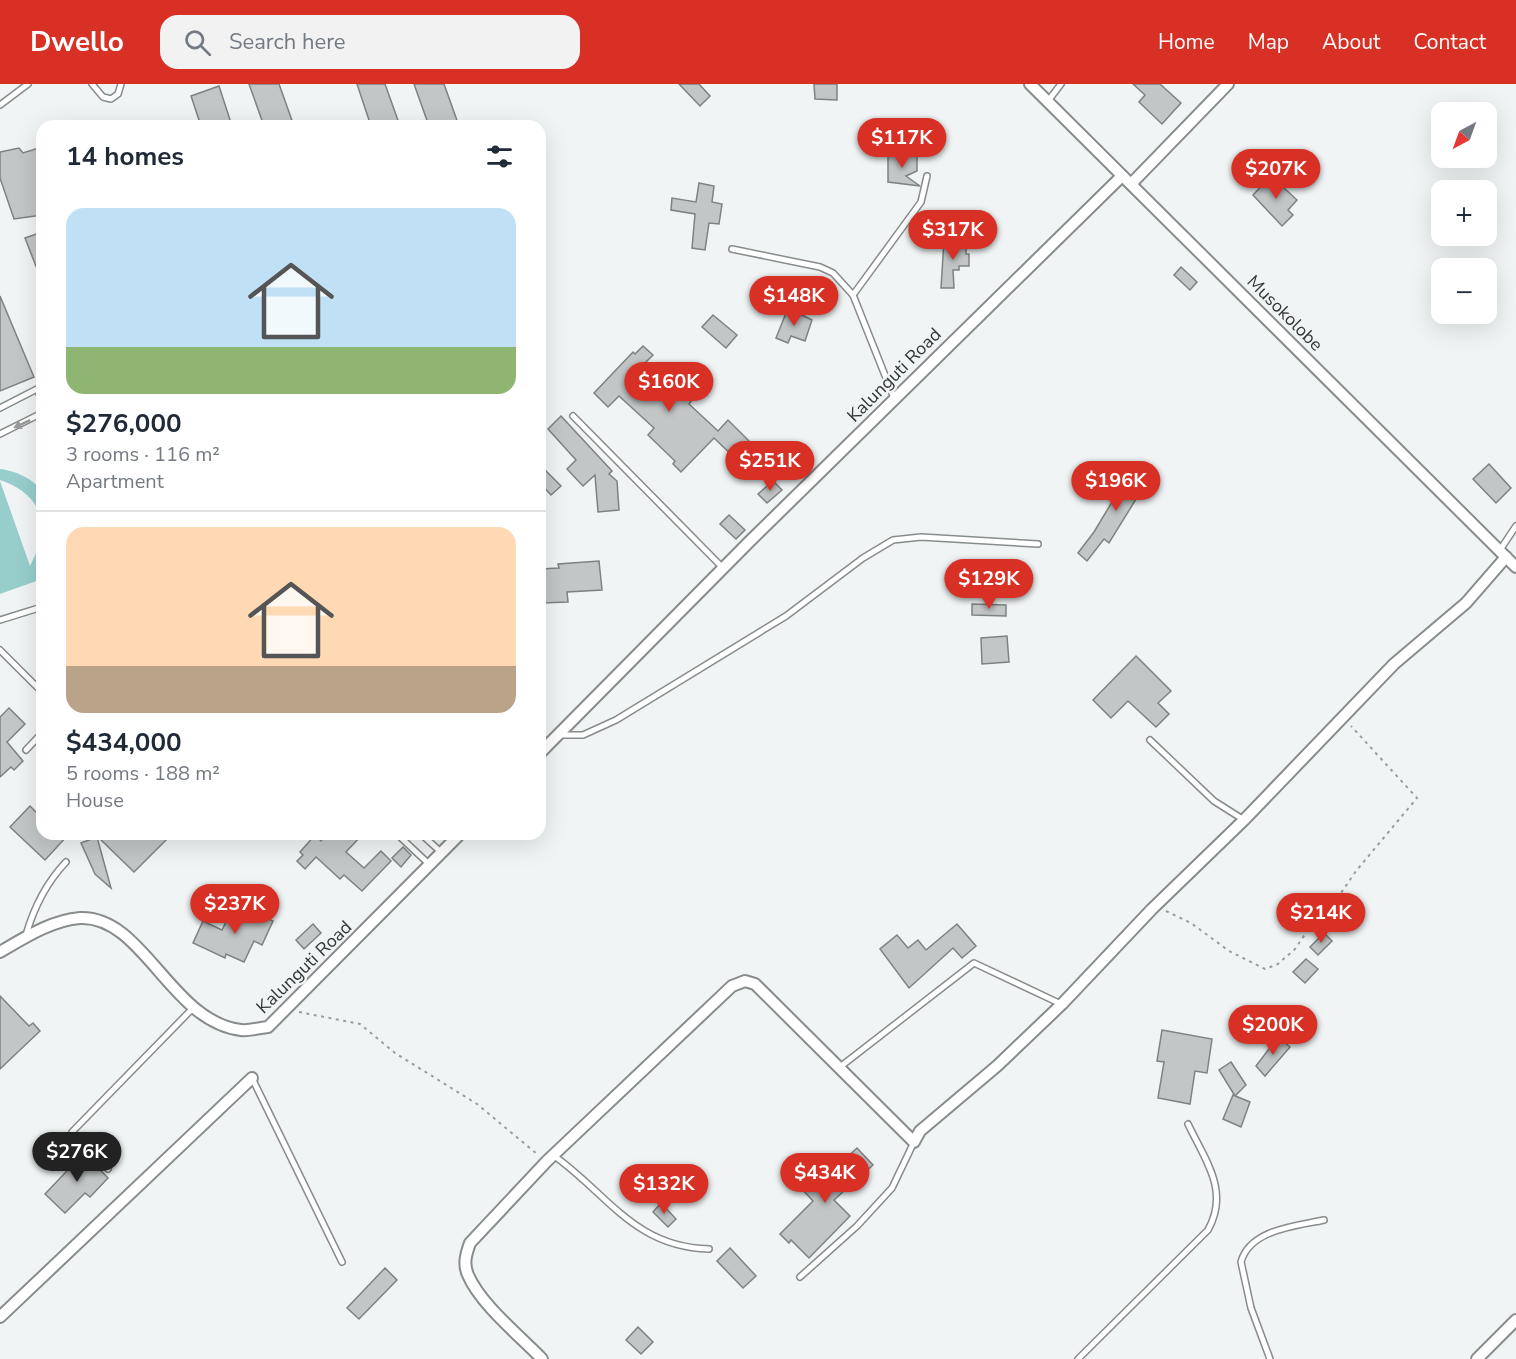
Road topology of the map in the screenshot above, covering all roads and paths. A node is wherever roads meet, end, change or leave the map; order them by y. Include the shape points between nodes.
1 (28, 84) edge
2 (92, 84) edge
3 (121, 84) edge
4 (1030, 84) edge
5 (1061, 84) edge
6 (1228, 84) edge
7 (1048, 101) junction
8 (0, 105) edge
9 (927, 176) dead end
10 (1122, 176) junction
11 (1131, 184) junction
12 (732, 249) dead end
13 (853, 295) junction
14 (36, 389) edge
15 (894, 398) junction
16 (0, 408) edge
17 (36, 416) edge
18 (573, 416) dead end
19 (0, 434) edge
20 (1516, 526) edge
21 (1038, 544) dead end
22 (1503, 554) junction
23 (1516, 567) edge
24 (723, 568) junction
25 (36, 609) edge
26 (0, 620) edge
27 (0, 650) edge
28 (36, 686) edge
29 (1342, 717) junction
30 (557, 735) junction
31 (36, 739) edge
32 (1150, 740) dead end
33 (546, 747) edge
34 (26, 750) dead end
35 (1245, 820) junction
36 (404, 840) edge
37 (427, 840) edge
38 (454, 840) edge
39 (441, 853) junction
40 (66, 862) dead end
41 (430, 865) junction
42 (1152, 909) junction
43 (26, 937) junction
44 (0, 952) edge
45 (1062, 1004) junction
46 (193, 1008) junction
47 (288, 1010) junction
48 (840, 1067) junction
49 (252, 1078) joint
50 (1188, 1124) dead end
51 (914, 1142) junction
52 (550, 1158) junction
53 (108, 1170) dead end
54 (1324, 1220) dead end
55 (709, 1249) dead end
56 (342, 1262) dead end
57 (800, 1278) dead end
58 (0, 1317) edge
59 (1516, 1320) edge
60 (543, 1359) edge
61 (1078, 1359) edge
62 (1270, 1359) edge
63 (1477, 1359) edge

1 - 8 lane
2 - 3 lane via 103,97 111,99 118,94
4 - 7 street, Musokolobe
5 - 7 lane
6 - 11 street
7 - 10 street, Musokolobe
9 - 13 lane via 921,202
10 - 11 street, Musokolobe
10 - 15 street, Kalunguti Road
11 - 22 street, Musokolobe
12 - 13 lane via 819,267 833,273
13 - 15 lane
14 - 16 lane
15 - 24 street, Kalunguti Road
17 -> 19 lane
18 - 24 lane
20 - 22 lane
21 - 30 lane via 921,537 893,540 786,616 616,720 583,735
22 - 23 street, Musokolobe
22 - 29 street via 1466,603 1394,664
24 - 30 street, Kalunguti Road
25 - 26 lane
27 - 28 lane
29 - 35 street
29 - 42 path via 1417,798 1295,949 1278,964 1265,969 1229,951 1191,923 1168,911
30 - 33 street, Kalunguti Road
31 - 34 lane
32 - 35 lane via 1214,801
35 - 42 street
36 - 41 lane
37 - 39 lane
38 - 39 street, Kalunguti Road
39 - 41 street, Kalunguti Road
40 - 43 lane via 49,880
41 - 47 street, Kalunguti Road
42 - 45 street
43 - 44 street, Kalunguti Road
43 - 46 street, Kalunguti Road via 78,918 109,924
45 - 48 lane via 974,963
45 - 51 street via 920,1131
46 - 47 street, Kalunguti Road via 215,1023 242,1030 268,1027
46 - 53 lane via 72,1132
47 - 52 path via 360,1024 395,1053 477,1104
48 - 51 street
48 - 52 street via 755,984 745,981 732,986 711,1004
49 - 56 lane
49 - 58 street
50 - 61 lane via 1217,1186 1216,1215 1208,1230
51 - 57 lane via 892,1188
52 - 55 lane via 576,1171 629,1221 662,1242
52 - 60 street via 470,1243 465,1258 468,1275 490,1306
54 - 62 lane via 1277,1230 1259,1238 1242,1256 1251,1308
59 - 63 street

